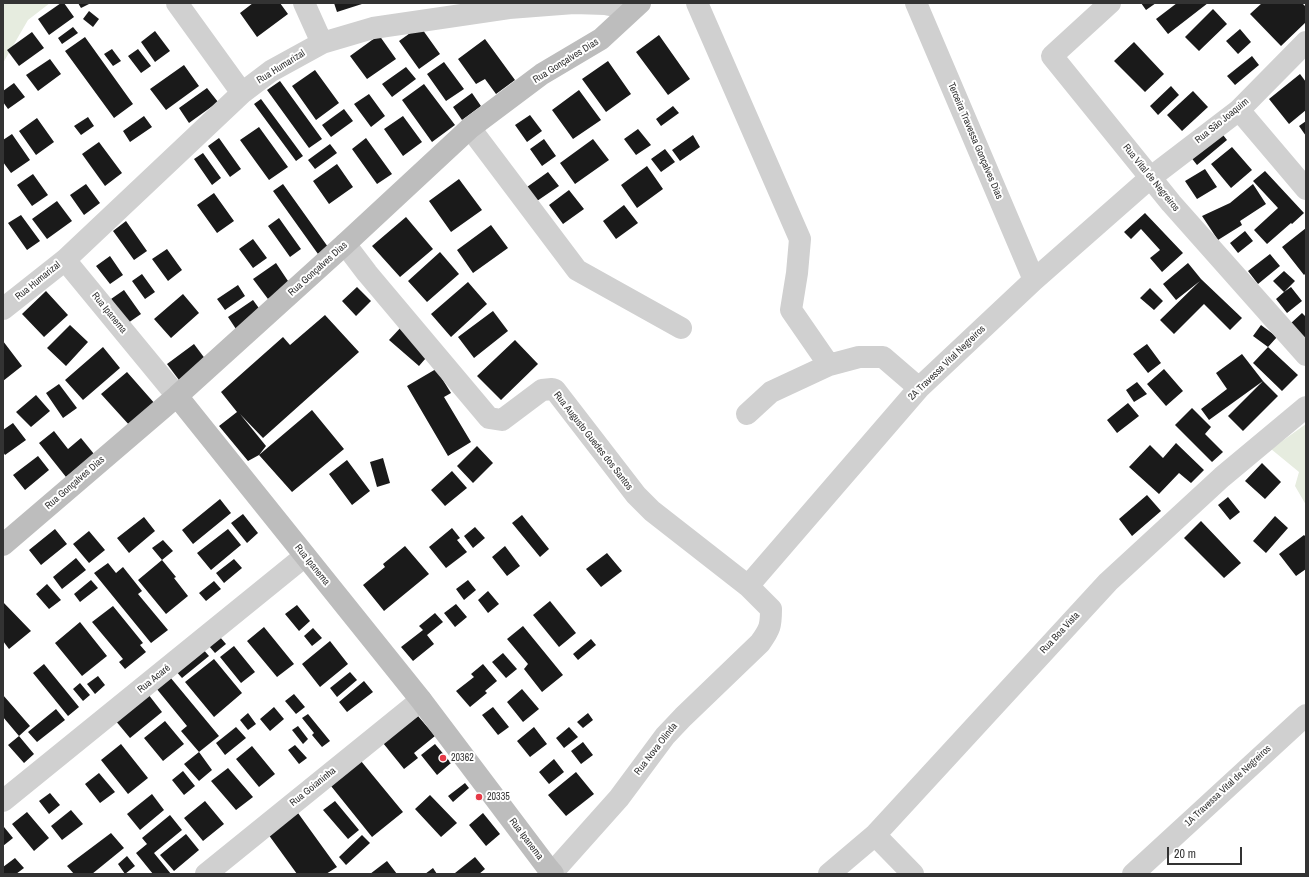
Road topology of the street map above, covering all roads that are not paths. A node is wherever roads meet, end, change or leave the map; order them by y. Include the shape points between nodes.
1 (177, 3) edge
2 (304, 3) edge
3 (639, 3) edge
4 (698, 3) edge
5 (916, 3) edge
6 (1110, 3) edge
7 (508, 6) edge
8 (1306, 42) edge
9 (322, 43) junction
10 (242, 93) junction
11 (1239, 110) junction
12 (470, 128) junction
13 (1150, 178) junction
14 (1306, 188) edge
15 (345, 244) junction
16 (65, 260) junction
17 (1034, 280) junction
18 (3, 309) edge
19 (681, 328) dead end
20 (1306, 355) edge
21 (829, 365) junction
22 (919, 388) junction
23 (177, 396) junction
24 (1306, 407) edge
25 (747, 414) dead end
26 (3, 545) edge
27 (305, 556) junction
28 (748, 586) junction
29 (771, 609) joint
30 (421, 700) junction
31 (1306, 715) edge
32 (3, 801) edge
33 (875, 835) junction
34 (547, 872) edge
35 (206, 874) edge
36 (829, 874) edge
37 (913, 874) edge
38 (1133, 874) edge

1 - 10 street
2 - 9 street
3 - 7 street, Rua Humarizal via 625,8 605,4 574,3
3 - 12 street, Rua Gonçalves Dias via 601,39 542,74
4 - 21 street via 800,239 791,310
5 - 17 street, Terceira Travessa Gonçalves Dias
6 - 13 street, Rua Vital de Negreiros via 1052,56
7 - 9 street, Rua Humarizal via 373,28
8 - 11 street, Rua São Joaquim
9 - 10 street, Rua Humarizal via 270,71
10 - 16 street, Rua Humarizal
11 - 13 street, Rua São Joaquim
11 - 14 street
12 - 15 street, Rua Gonçalves Dias
12 - 19 street via 576,270
13 - 17 street, 2A Travessa Vital Negreiros
13 - 20 street, Rua Vital de Negreiros
15 - 23 street, Rua Gonçalves Dias
15 - 28 street, Rua Augusto Guedes dos Santos via 489,418 502,420 542,390 555,390 636,496
16 - 18 street, Rua Humarizal
16 - 23 street, Rua Ipanema
17 - 22 street, 2A Travessa Vital Negreiros
21 - 22 street via 859,356 883,357
21 - 25 street via 771,392
22 - 28 street, 2A Travessa Vital Negreiros
23 - 26 street, Rua Gonçalves Dias
23 - 27 street, Rua Ipanema
24 - 33 street, Rua Boa Vista via 1222,477 1108,582
27 - 30 street, Rua Ipanema
27 - 32 street, Rua Acaré
28 - 29 street, Rua Augusto Guedes dos Santos
29 - 34 street, Rua Nova Olinda via 771,625 760,643 682,717 623,792
30 - 34 street, Rua Ipanema
30 - 35 street, Rua Goianinha
31 - 38 street, 1A Travessa Vital de Negreiros
33 - 36 street, Rua Boa Vista
33 - 37 street

